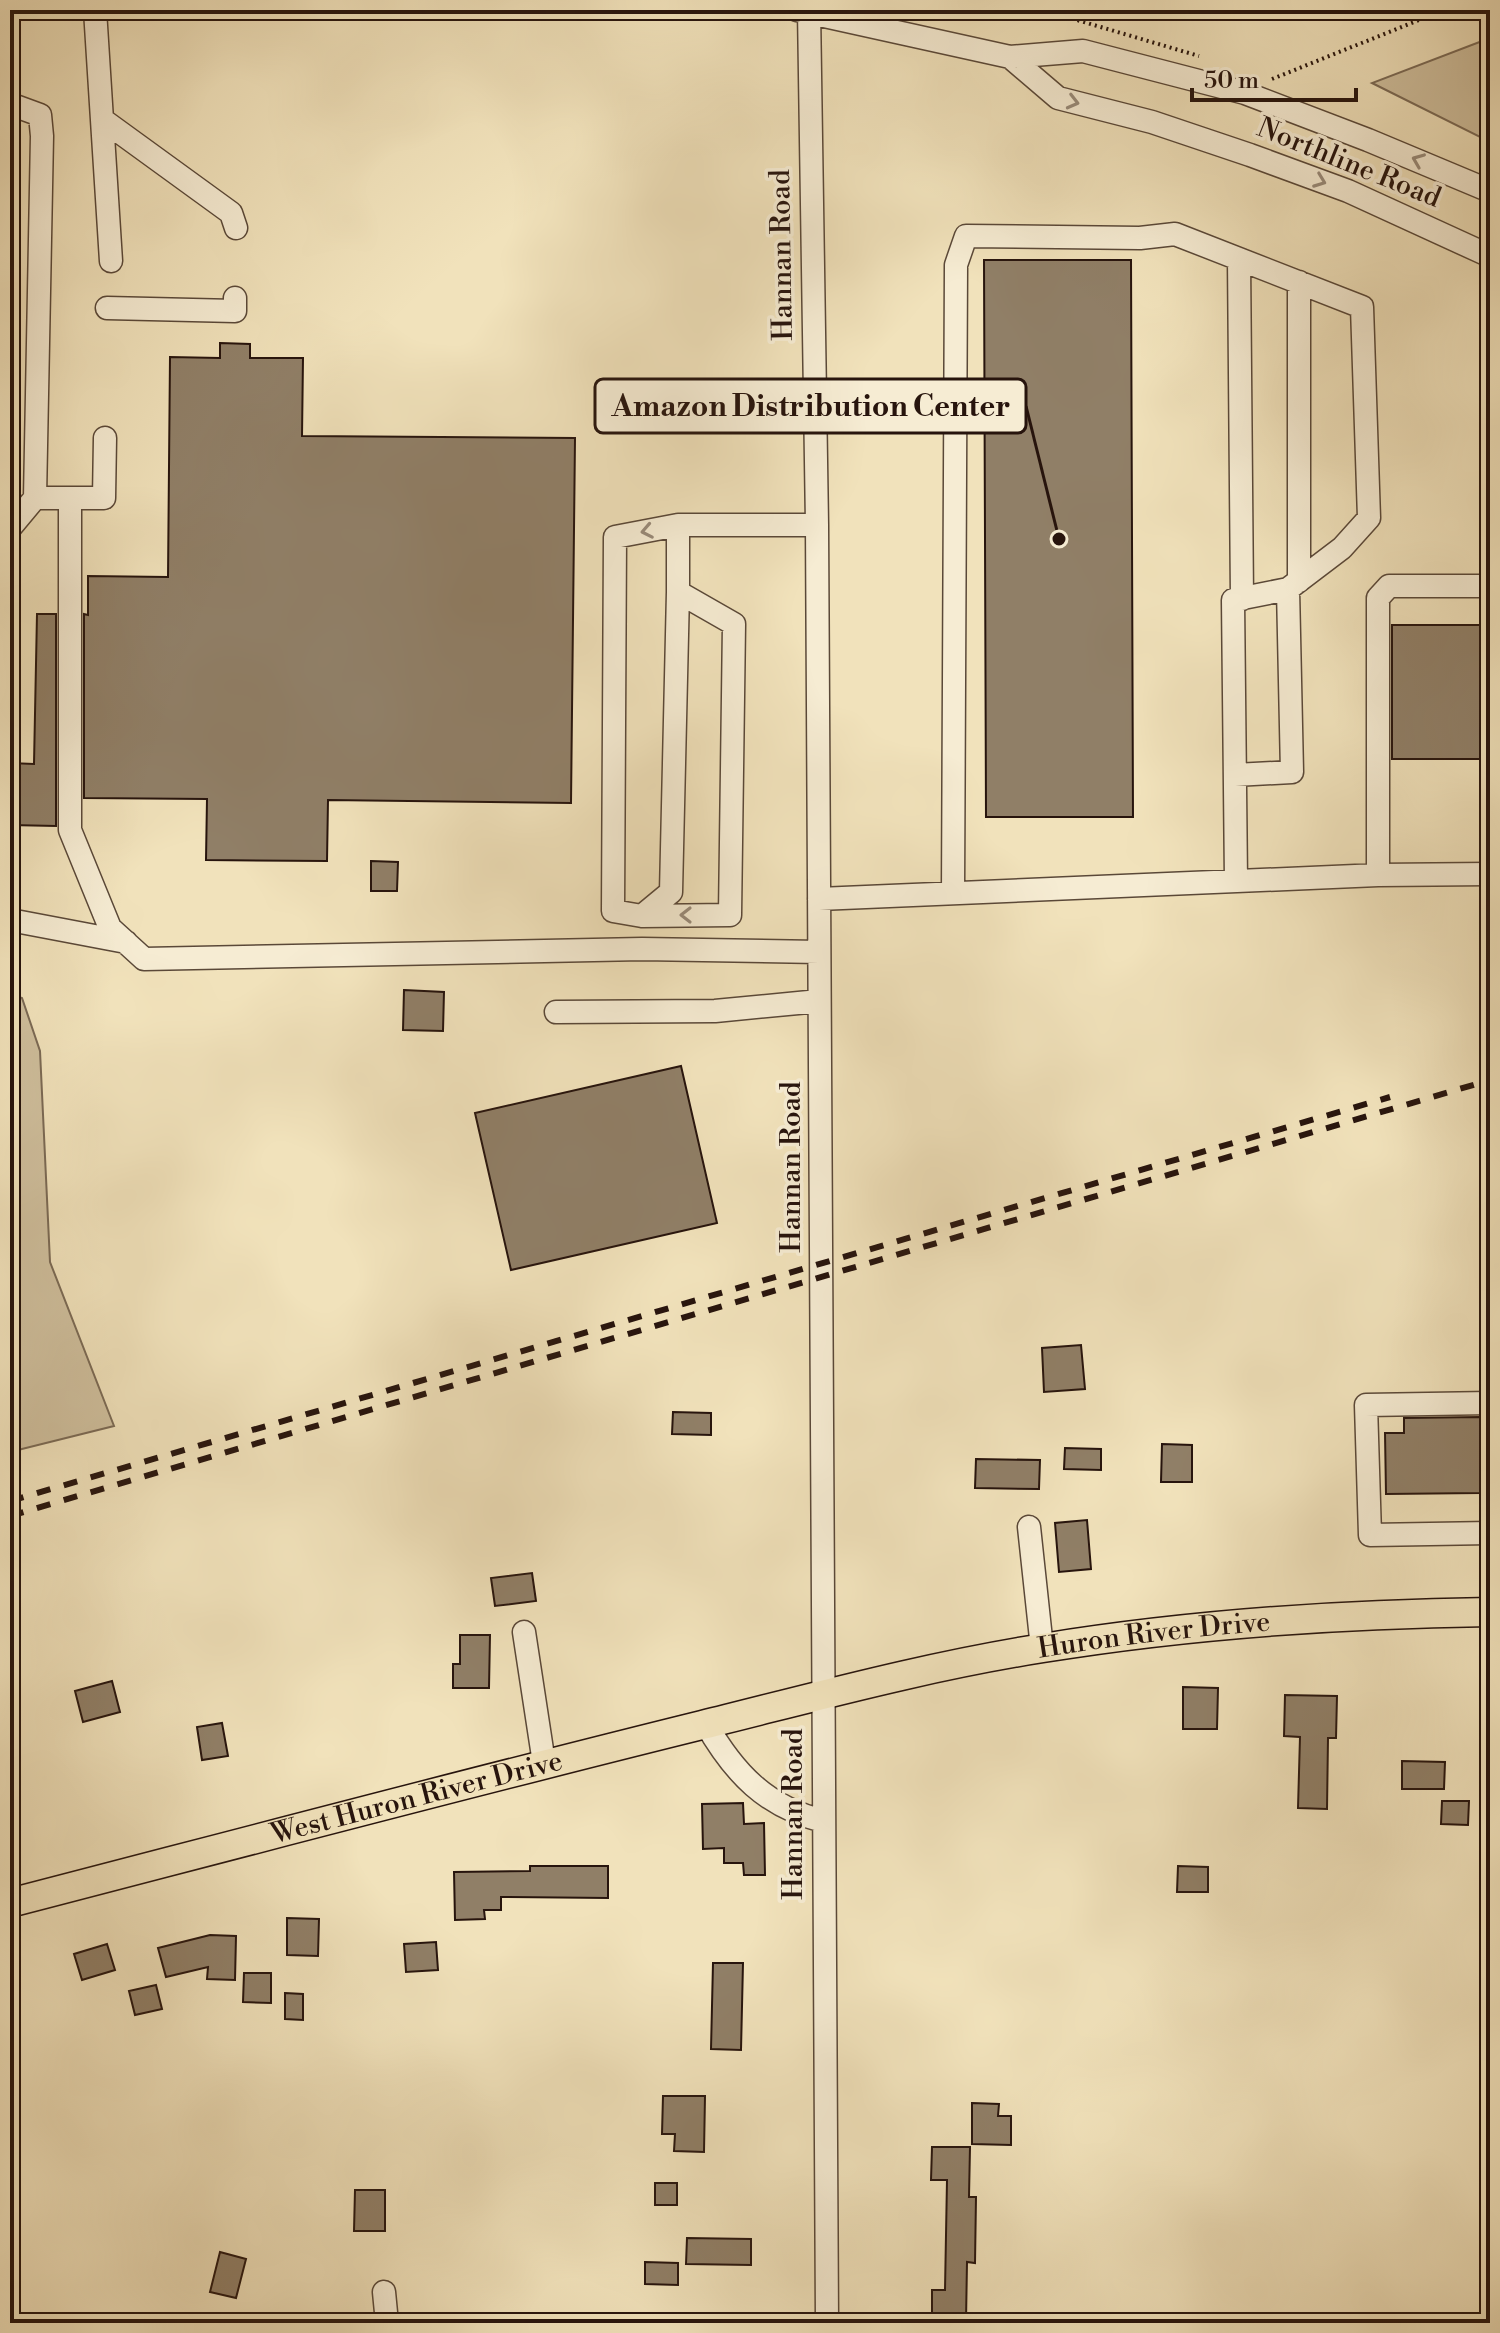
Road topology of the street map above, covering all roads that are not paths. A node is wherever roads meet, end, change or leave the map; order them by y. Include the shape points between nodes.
1 (95, 10) edge
2 (804, 11) edge
3 (1010, 57) junction
4 (10, 104) edge
5 (103, 120) junction
6 (1490, 191) edge
7 (236, 228) dead end
8 (1490, 256) edge
9 (1239, 259) junction
10 (111, 261) dead end
11 (1299, 282) junction
12 (235, 298) dead end
13 (107, 308) dead end
14 (105, 438) dead end
15 (35, 498) junction
16 (70, 498) junction
17 (678, 525) junction
18 (817, 525) junction
19 (10, 528) edge
20 (1293, 585) junction
21 (1490, 586) edge
22 (678, 592) junction
23 (1242, 599) junction
24 (1235, 775) junction
25 (1490, 874) edge
26 (1378, 875) junction
27 (1236, 881) junction
28 (953, 893) junction
29 (819, 899) junction
30 (642, 916) junction
31 (10, 920) edge
32 (126, 942) junction
33 (642, 949) junction
34 (819, 952) junction
35 (819, 1001) junction
36 (556, 1012) dead end
37 (1490, 1403) edge
38 (1029, 1527) dead end
39 (1490, 1533) edge
40 (1490, 1612) edge
41 (524, 1632) dead end
42 (1042, 1648) junction
43 (823, 1693) junction
44 (706, 1724) junction
45 (544, 1763) junction
46 (823, 1821) junction
47 (10, 1903) edge
48 (384, 2292) dead end
49 (387, 2323) edge
50 (827, 2323) edge

1 - 5 street
2 - 3 street, Northline Road
2 - 18 street, Hannan Road
6 -> 3 street, Northline Road via 1245,93 1083,51
3 -> 8 street, Northline Road via 1058,98 1250,155 1348,191
4 - 15 street via 40,115 42,136
5 - 7 street via 231,213
5 - 10 street
9 - 11 street
9 - 23 street
9 - 28 street via 1175,234 966,236 956,265
11 - 20 street
11 - 20 street via 1362,307 1369,518 1342,548
12 - 13 street via 235,311
14 - 16 street via 104,498
15 - 16 street
15 - 19 street
16 - 32 street via 70,830 110,928
17 - 18 street
17 - 22 street
17 -> 30 street via 615,537 613,911
18 - 29 street, Hannan Road
20 - 23 street
20 - 24 street via 1292,772
21 - 26 street via 1389,586 1378,598
22 - 30 street via 671,892
22 -> 30 street via 734,624 730,915
23 - 24 street via 1233,600
24 - 27 street
25 - 26 street
26 - 27 street
27 - 28 street
28 - 29 street
29 - 34 street, Hannan Road
30 - 33 street
31 - 32 street
32 - 33 street via 144,959
33 - 34 street
34 - 35 street, Hannan Road
35 - 36 street via 715,1011
35 - 43 street, Hannan Road
37 - 39 street via 1366,1405 1370,1535
38 - 42 street
40 - 42 main road, Huron River Drive via 1323,1617
41 - 45 street
42 - 43 main road, Huron River Drive
43 - 44 main road, West Huron River Drive
43 - 46 street, Hannan Road
44 - 45 main road, West Huron River Drive
44 - 46 street via 735,1770 798,1815
45 - 47 main road, West Huron River Drive
46 - 50 street, Hannan Road
48 - 49 street

